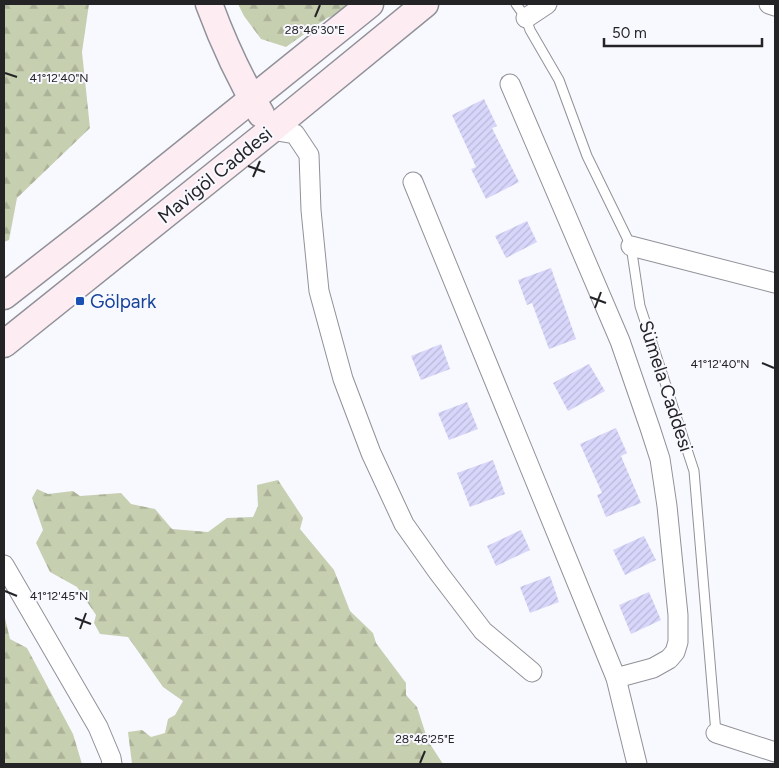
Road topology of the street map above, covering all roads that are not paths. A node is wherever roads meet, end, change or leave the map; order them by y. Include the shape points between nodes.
1 (209, 4) edge
2 (370, 4) edge
3 (426, 4) edge
4 (547, 4) edge
5 (769, 4) edge
6 (775, 6) edge
7 (521, 11) edge
8 (510, 84) dead end
9 (252, 100) junction
10 (271, 130) junction
11 (413, 182) dead end
12 (631, 246) junction
13 (775, 283) edge
14 (4, 296) edge
15 (4, 344) edge
16 (4, 565) edge
17 (532, 672) dead end
18 (616, 678) junction
19 (716, 733) joint
20 (775, 752) edge
21 (112, 764) edge
22 (637, 764) edge

1 - 9 main road
2 - 9 main road, Mavigöl Caddesi
3 - 10 main road, Mavigöl Caddesi
4 - 7 street
5 - 6 street
7 - 12 lane, Sümela Caddesi via 559,80 587,156
8 - 18 street via 620,341 660,459 678,615 678,642 669,659 653,668
9 - 10 main road
9 - 14 main road, Mavigöl Caddesi
10 - 15 main road, Mavigöl Caddesi
10 - 17 street via 295,134 309,155 319,291 343,379 371,453 404,524 483,630
11 - 18 street
12 - 13 street
12 - 19 lane, Sümela Caddesi via 640,306 694,471
16 - 21 street via 98,727
18 - 22 street
19 - 20 street, Sümela Caddesi

